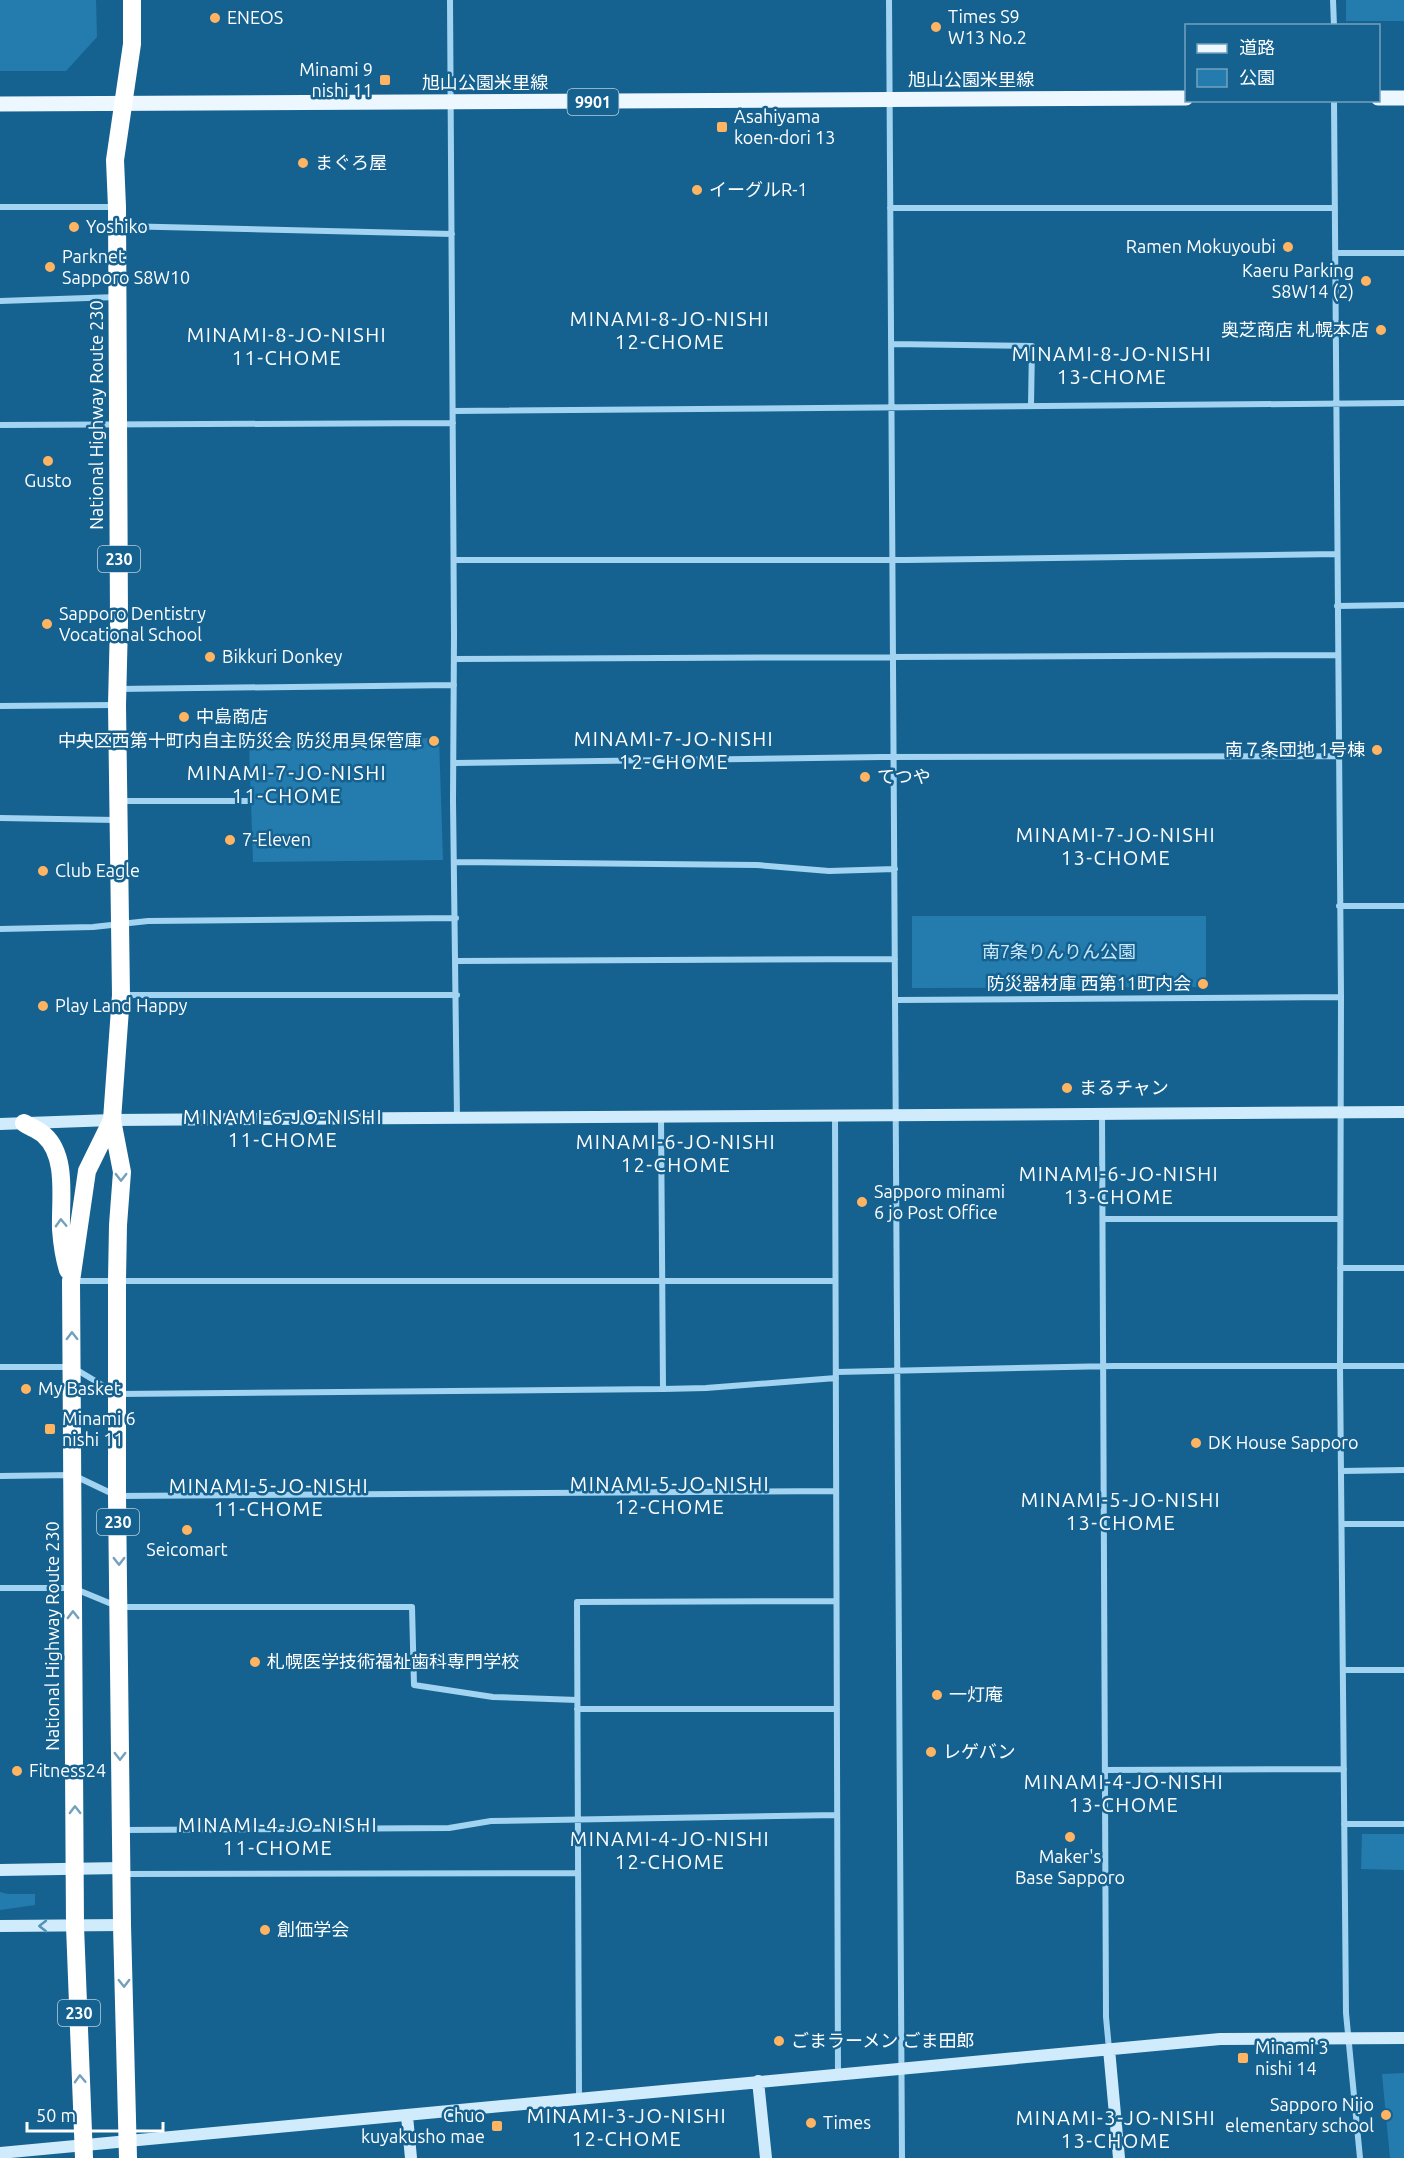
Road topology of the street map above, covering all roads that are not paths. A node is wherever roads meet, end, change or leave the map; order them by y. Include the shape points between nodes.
1 (132, 0) edge
2 (450, 0) edge
3 (889, 0) edge
4 (1333, 0) edge
5 (1334, 24) edge
6 (1185, 98) edge
7 (1380, 98) edge
8 (1404, 98) edge
9 (890, 100) junction
10 (1334, 102) edge
11 (451, 103) junction
12 (0, 104) edge
13 (123, 104) junction
14 (0, 207) edge
15 (117, 207) junction
16 (890, 208) junction
17 (1335, 208) junction
18 (116, 226) junction
19 (452, 234) junction
20 (1335, 253) junction
21 (1404, 253) edge
22 (117, 297) junction
23 (0, 300) edge
24 (891, 344) junction
25 (1404, 403) edge
26 (1336, 404) junction
27 (1031, 405) junction
28 (892, 406) junction
29 (453, 411) junction
30 (453, 423) junction
31 (118, 424) junction
32 (0, 425) edge
33 (1337, 554) junction
34 (454, 560) junction
35 (893, 560) junction
36 (1404, 605) edge
37 (1337, 606) junction
38 (1338, 655) junction
39 (893, 658) junction
40 (454, 659) junction
41 (454, 686) junction
42 (117, 697) junction
43 (0, 706) edge
44 (1338, 756) junction
45 (894, 757) junction
46 (455, 763) junction
47 (120, 801) junction
48 (251, 801) dead end
49 (0, 818) edge
50 (120, 820) junction
51 (455, 862) junction
52 (895, 869) junction
53 (1340, 906) junction
54 (1404, 906) edge
55 (456, 918) junction
56 (121, 924) junction
57 (0, 929) edge
58 (896, 959) junction
59 (456, 961) junction
60 (121, 995) junction
61 (457, 995) junction
62 (1341, 997) junction
63 (896, 1000) junction
64 (1340, 1112) junction
65 (1404, 1112) edge
66 (1102, 1113) junction
67 (896, 1114) junction
68 (835, 1115) junction
69 (661, 1116) junction
70 (457, 1118) junction
71 (112, 1120) junction
72 (24, 1123) junction
73 (0, 1124) edge
74 (1103, 1219) junction
75 (1340, 1219) junction
76 (1340, 1268) junction
77 (1404, 1268) edge
78 (117, 1280) junction
79 (71, 1281) junction
80 (662, 1281) junction
81 (835, 1281) junction
82 (72, 1366) junction
83 (1404, 1366) edge
84 (0, 1367) edge
85 (1104, 1367) junction
86 (1340, 1367) junction
87 (898, 1370) junction
88 (836, 1375) junction
89 (663, 1389) junction
90 (117, 1394) junction
91 (1404, 1470) edge
92 (1342, 1471) junction
93 (72, 1475) junction
94 (0, 1476) edge
95 (836, 1491) junction
96 (117, 1496) junction
97 (1342, 1524) junction
98 (1404, 1524) edge
99 (0, 1588) edge
100 (73, 1588) junction
101 (836, 1602) junction
102 (119, 1607) junction
103 (1343, 1670) junction
104 (1404, 1670) edge
105 (577, 1700) junction
106 (577, 1709) junction
107 (837, 1709) junction
108 (1344, 1769) junction
109 (1105, 1770) junction
110 (837, 1815) junction
111 (578, 1820) junction
112 (1344, 1824) junction
113 (1404, 1824) edge
114 (121, 1830) junction
115 (76, 1869) junction
116 (0, 1870) edge
117 (122, 1871) junction
118 (578, 1873) junction
119 (122, 1925) junction
120 (0, 1926) edge
121 (75, 1926) junction
122 (1348, 2038) junction
123 (1404, 2038) edge
124 (1109, 2049) junction
125 (901, 2068) junction
126 (838, 2074) junction
127 (758, 2081) junction
128 (579, 2098) junction
129 (407, 2116) junction
130 (128, 2150) edge
131 (84, 2152) edge
132 (0, 2153) edge
133 (411, 2158) edge
134 (766, 2158) edge
135 (902, 2158) edge
136 (1119, 2158) edge
137 (1360, 2158) edge

1 - 13 highway, National Highway Route 230 / 230 via 132,44
2 - 11 street
3 - 9 street
4 - 5 street
6 - 9 main road, 旭山公園米里線 / 9901
7 - 8 main road
9 - 11 main road, 旭山公園米里線 / 9901
9 - 16 street
10 - 17 street
11 - 13 main road, 旭山公園米里線 / 9901
11 - 19 street
12 - 13 main road, 旭山公園米里線 / 9901
13 - 15 highway, National Highway Route 230 / 230 via 114,160
14 - 15 street
15 - 18 highway, National Highway Route 230 / 230
16 - 17 street
16 - 24 street
17 - 20 street
18 - 19 street
18 - 22 highway, National Highway Route 230 / 230
19 - 29 street
20 - 21 street
20 - 26 street
22 - 23 street
22 - 31 highway, National Highway Route 230 / 230
24 - 27 street via 1032,346
24 - 28 street
25 - 26 street
26 - 27 street
26 - 33 street
27 - 28 street
28 - 29 street
28 - 35 street
29 - 30 street
30 - 31 street
30 - 34 street
31 - 32 street
31 - 42 highway, National Highway Route 230 / 230
33 - 35 street
33 - 37 street
34 - 35 street
34 - 40 street
35 - 39 street
36 - 37 street
37 - 38 street
38 - 39 street
38 - 44 street
39 - 40 street
39 - 45 street
40 - 41 street
41 - 42 street
41 - 46 street
42 - 43 street
42 - 47 highway, National Highway Route 230 / 230
44 - 45 street
44 - 53 street
45 - 46 street
45 - 52 street
46 - 51 street
47 - 48 street
47 - 50 highway, National Highway Route 230 / 230
49 - 50 street
50 - 56 highway, National Highway Route 230 / 230
51 - 52 street via 758,865 830,871
51 - 55 street
52 - 58 street
53 - 54 street
53 - 62 street
55 - 56 street
55 - 59 street
56 - 57 street
56 - 60 highway, National Highway Route 230 / 230
58 - 59 street
58 - 63 street
59 - 61 street
60 - 61 street
60 - 71 highway, National Highway Route 230 / 230
61 - 70 street
62 - 63 street
62 - 64 street
63 - 67 street
64 - 65 street
64 - 66 street
64 - 75 street
66 - 67 street
66 - 74 street
67 - 68 street
67 - 87 street
68 - 69 street
68 - 81 street
69 - 70 street
69 - 80 street
70 - 71 street
71 - 72 street
71 -> 78 highway, National Highway Route 230 / 230 via 122,1172
71 - 79 highway, National Highway Route 230 / 230 via 87,1172
72 - 73 street
79 -> 72 highway via 64,1257 60,1171 55,1152 44,1135
74 - 75 street
74 - 85 street
75 - 76 street
76 - 77 street
76 - 86 street
78 - 79 street
78 - 80 street
78 - 90 highway, National Highway Route 230 / 230
82 -> 79 highway, National Highway Route 230 / 230
80 - 81 street
80 - 89 street
81 - 88 street
82 - 84 street
82 - 90 street
82 - 93 highway, National Highway Route 230 / 230
83 - 86 street
85 - 86 street
85 - 87 street
85 - 109 street
86 - 92 street
87 - 88 street
87 - 125 street
88 - 89 street
88 - 95 street
89 - 90 street
90 - 96 highway, National Highway Route 230 / 230
91 - 92 street
92 - 97 street
93 - 94 street
93 - 96 street
93 - 100 highway, National Highway Route 230 / 230
95 - 96 street
95 - 101 street
96 -> 102 highway, National Highway Route 230 / 230
97 - 98 street
97 - 103 street
99 - 100 street
100 - 102 street
115 -> 100 highway, National Highway Route 230 / 230
101 - 105 street via 577,1602
101 - 107 street
102 - 105 street via 412,1607 414,1685 493,1697
102 -> 114 highway, National Highway Route 230 / 230
103 - 104 street
103 - 108 street
105 - 106 street
106 - 107 street
106 - 111 street
107 - 110 street
108 - 109 street
108 - 112 street
109 - 124 street
110 - 111 street
110 - 126 street
111 - 114 street via 491,1821 449,1828
111 - 118 street
112 - 113 street
112 - 122 street
114 - 117 highway, National Highway Route 230 / 230
115 - 116 street
115 - 117 street
115 - 121 highway, National Highway Route 230 / 230
117 - 118 street
117 - 119 highway, National Highway Route 230 / 230
118 - 128 street
119 - 121 street
119 -> 130 highway, National Highway Route 230 / 230
121 -> 120 street
131 -> 121 highway, National Highway Route 230 / 230
122 - 123 street
122 - 124 street via 1220,2039
122 - 137 street
124 - 125 street
124 - 136 street
125 - 126 street
125 - 135 street
126 - 127 street
127 - 128 street
127 - 134 street
128 - 129 street
129 - 130 street
129 - 133 street
130 - 131 street
131 - 132 street

